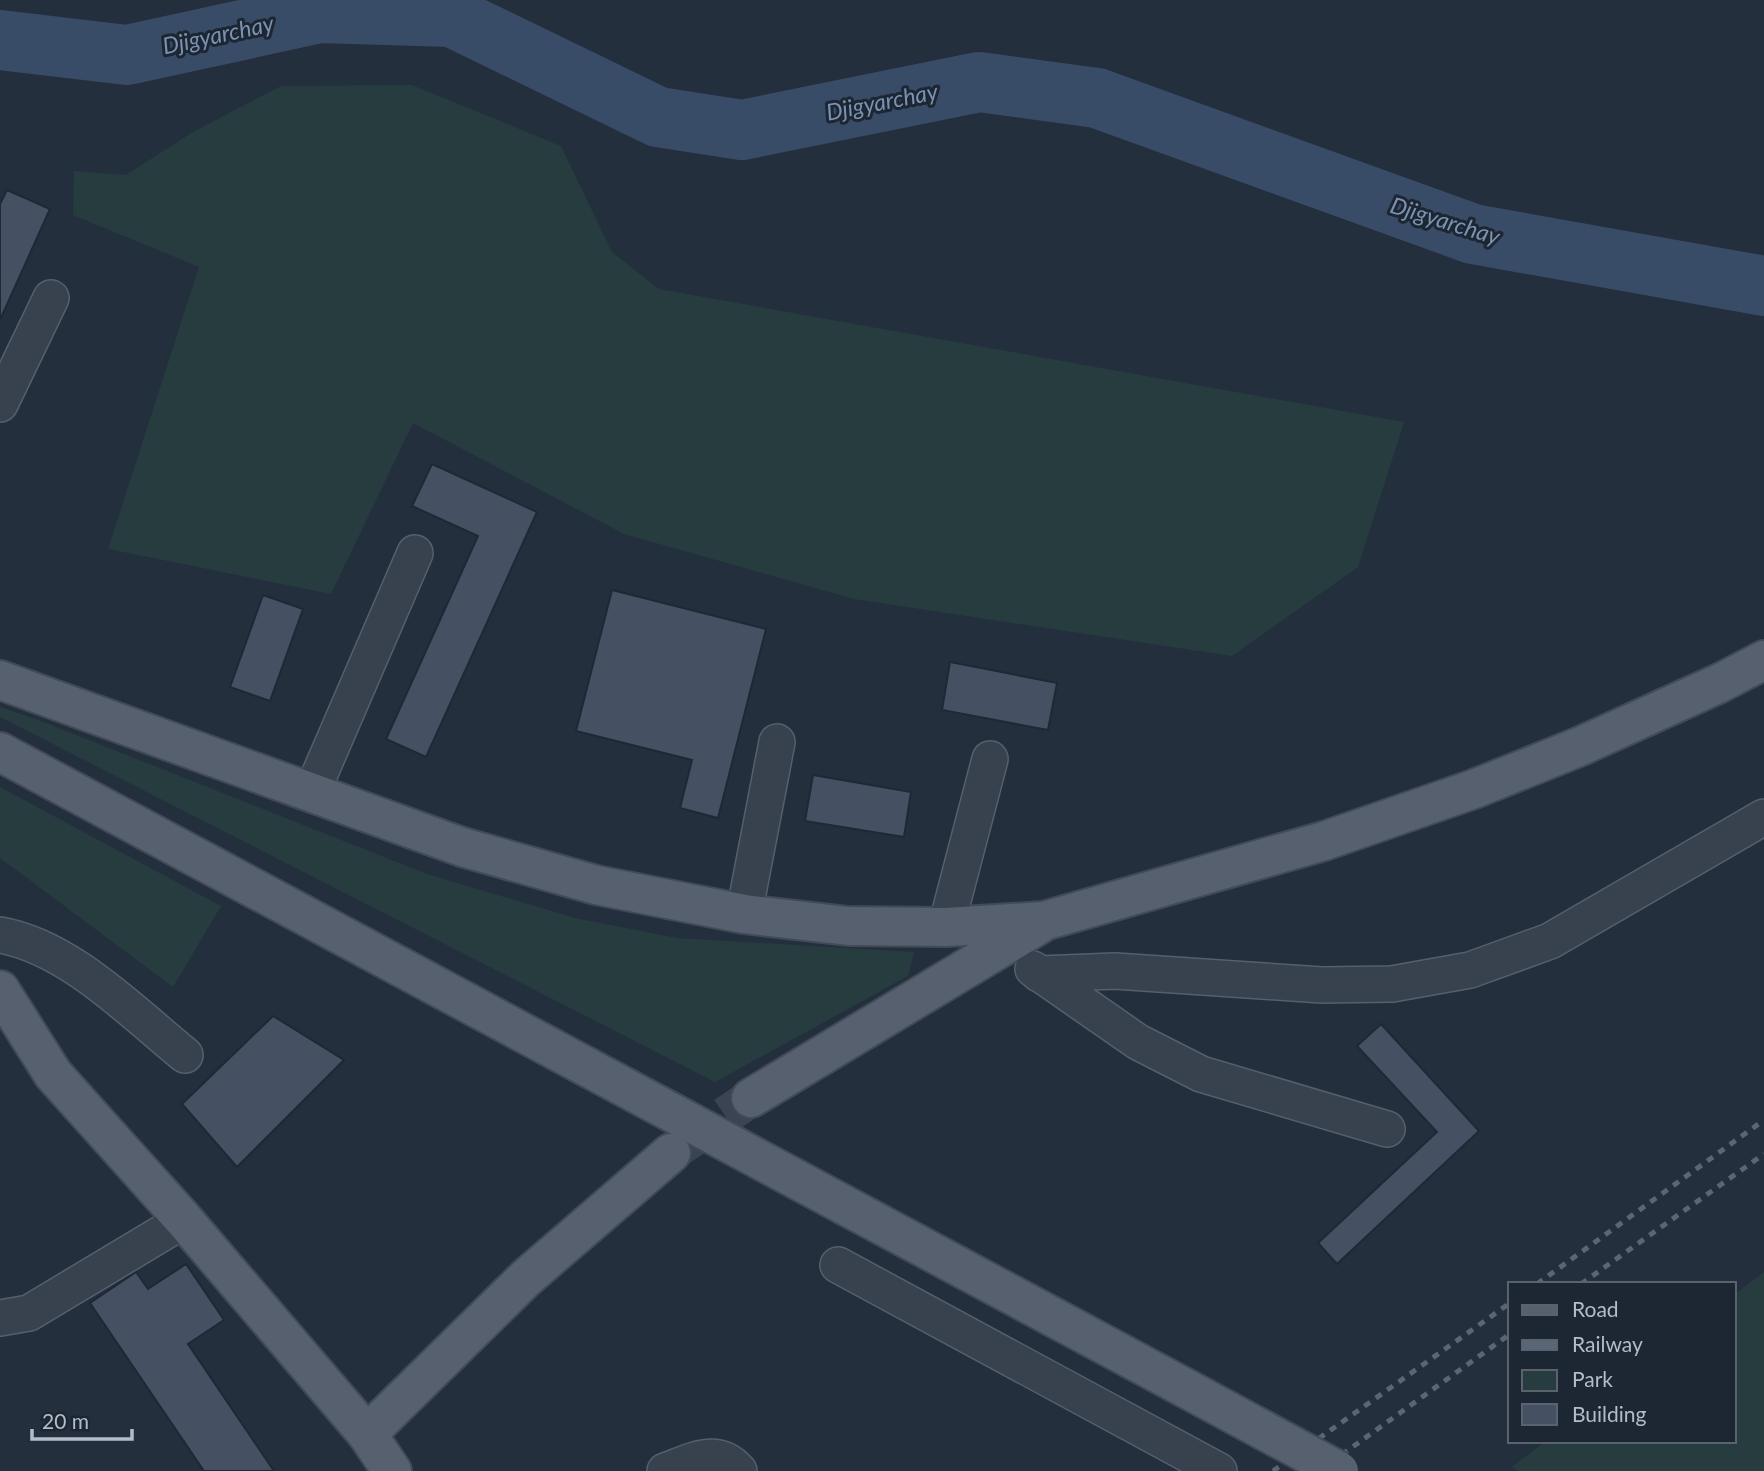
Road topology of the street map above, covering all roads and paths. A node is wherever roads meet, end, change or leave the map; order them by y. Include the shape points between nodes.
1 (51, 298) dead end
2 (0, 404) edge
3 (415, 553) dead end
4 (1764, 660) edge
5 (0, 680) edge
6 (776, 742) dead end
7 (0, 752) edge
8 (989, 759) dead end
9 (311, 794) junction
10 (1764, 817) edge
11 (744, 914) junction
12 (1044, 921) junction
13 (946, 927) junction
14 (0, 935) edge
15 (1001, 948) junction
16 (1039, 974) junction
17 (0, 990) edge
18 (185, 1055) dead end
19 (751, 1098) tunnel mouth
20 (1387, 1129) dead end
21 (671, 1153) tunnel mouth
22 (184, 1220) junction
23 (838, 1265) dead end
24 (0, 1318) edge
25 (367, 1434) junction
26 (392, 1471) edge
27 (665, 1471) edge
28 (739, 1471) edge
29 (1219, 1471) edge
30 (1339, 1471) edge

1 - 2 lane
3 - 9 lane
4 - 12 main road via 1581,746 1474,789 1324,841
5 - 9 main road
6 - 11 lane
7 - 30 main road, bridge
8 - 13 lane
9 - 11 main road via 462,847 583,881
10 - 16 lane via 1550,941 1469,970 1392,984 1322,985 1115,971
11 - 13 main road via 848,926
12 - 13 main road
12 - 15 main road
14 - 18 lane via 53,954 93,980
15 - 16 lane
15 - 19 main road
16 - 20 lane via 1138,1042 1201,1074
17 - 22 main road via 53,1073
21 - 25 main road via 526,1278
22 - 24 lane via 29,1313
22 - 25 main road
23 - 29 lane
25 - 26 main road
27 - 28 lane via 707,1455 732,1463

